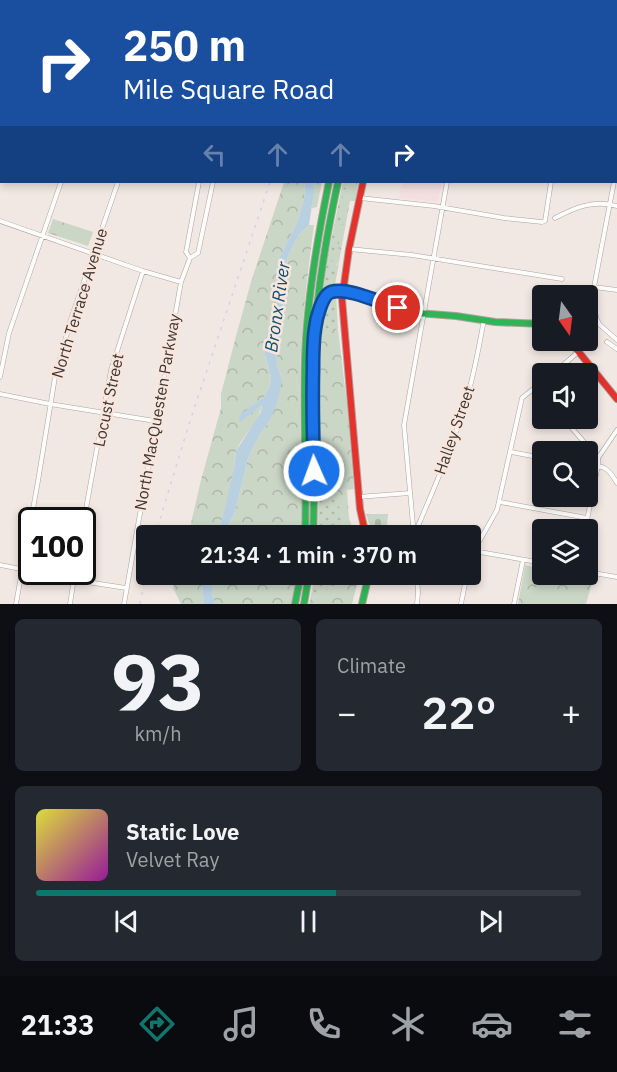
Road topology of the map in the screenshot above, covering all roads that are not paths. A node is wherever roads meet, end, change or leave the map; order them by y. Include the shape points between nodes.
1 (61, 183) edge
2 (118, 183) edge
3 (199, 183) edge
4 (213, 183) edge
5 (329, 183) edge
6 (338, 183) edge
7 (363, 183) edge
8 (447, 183) edge
9 (551, 183) edge
10 (615, 183) edge
11 (360, 198) junction
12 (610, 204) junction
13 (617, 206) edge
14 (442, 208) junction
15 (555, 218) dead end
16 (0, 221) edge
17 (42, 236) junction
18 (349, 249) junction
19 (93, 253) junction
20 (190, 258) junction
21 (434, 258) junction
22 (143, 271) junction
23 (562, 279) dead end
24 (181, 282) junction
25 (594, 285) edge
26 (598, 288) edge
27 (617, 290) edge
28 (343, 291) junction
29 (423, 314) junction
30 (484, 320) junction
31 (598, 321) edge
32 (532, 323) edge
33 (315, 327) junction
34 (617, 340) edge
35 (608, 342) dead end
36 (617, 349) edge
37 (579, 351) joint
38 (565, 363) edge
39 (0, 377) edge
40 (532, 390) edge
41 (0, 394) edge
42 (617, 399) edge
43 (50, 404) junction
44 (103, 413) junction
45 (155, 422) junction
46 (573, 429) edge
47 (617, 430) edge
48 (583, 441) edge
49 (511, 452) junction
50 (532, 456) edge
51 (598, 458) edge
52 (598, 465) edge
53 (617, 483) edge
54 (410, 493) junction
55 (358, 496) junction
56 (500, 502) junction
57 (33, 507) edge
58 (86, 507) edge
59 (589, 507) edge
60 (587, 518) joint
61 (305, 525) edge
62 (314, 525) edge
63 (364, 525) edge
64 (413, 525) edge
65 (419, 525) edge
66 (481, 540) edge
67 (481, 552) edge
68 (523, 560) junction
69 (532, 561) edge
70 (0, 566) edge
71 (18, 569) edge
72 (598, 574) edge
73 (617, 577) edge
74 (96, 583) edge
75 (19, 585) edge
76 (73, 585) edge
77 (299, 585) edge
78 (307, 585) edge
79 (366, 585) edge
80 (418, 585) edge
81 (465, 585) edge
82 (127, 588) junction
83 (16, 604) edge
84 (70, 604) edge
85 (124, 604) edge
86 (295, 604) edge
87 (304, 604) edge
88 (362, 604) edge
89 (417, 604) edge
90 (461, 604) edge
91 (514, 604) edge

1 - 17 street
2 - 19 street, North Terrace Avenue
3 - 20 street, North MacQuesten Parkway via 186,252
4 - 20 street, North MacQuesten Parkway via 198,253
5 - 61 main road via 306,328
6 - 33 main road
7 - 11 main road
8 - 14 street
9 - 14 street via 542,222
10 - 12 street
11 - 14 street
11 - 18 main road
12 - 13 street
12 - 15 street via 584,205
12 - 25 street
14 - 21 street
16 - 17 street
17 - 19 street
17 - 39 street via 9,333
18 - 21 street
18 - 28 main road
19 - 22 street
19 - 43 street, North Terrace Avenue via 68,329
20 - 24 street, North MacQuesten Parkway
21 - 23 street
21 - 29 street
22 - 24 street
22 - 44 street, Locust Street via 111,370
24 - 45 street, North MacQuesten Parkway
26 - 27 street
28 - 29 main road
28 - 33 main road via 326,295
28 - 55 main road
29 - 30 main road
29 - 54 street via 404,425
30 - 32 main road
30 - 65 street, Halley Street via 464,409
31 - 34 street
33 - 62 main road
35 - 36 street
37 - 38 street
37 - 42 main road
40 - 49 street via 522,398
41 - 43 street
43 - 44 street
43 - 57 street, North Terrace Avenue
44 - 45 street
44 - 58 street, Locust Street
45 - 82 street, North MacQuesten Parkway
46 - 48 street
47 - 51 street
49 - 50 street
49 - 56 street
52 - 53 street via 608,470
54 - 55 street
54 - 64 street
55 - 63 main road
56 - 60 street
56 - 66 street
59 - 60 street
67 - 68 street
68 - 69 street
68 - 91 street
70 - 71 street
72 - 73 street
74 - 82 street
75 - 83 street, North Terrace Avenue
76 - 84 street
77 - 86 main road
78 - 87 main road
79 - 88 main road
80 - 89 street
81 - 90 street
82 - 85 street, North MacQuesten Parkway

